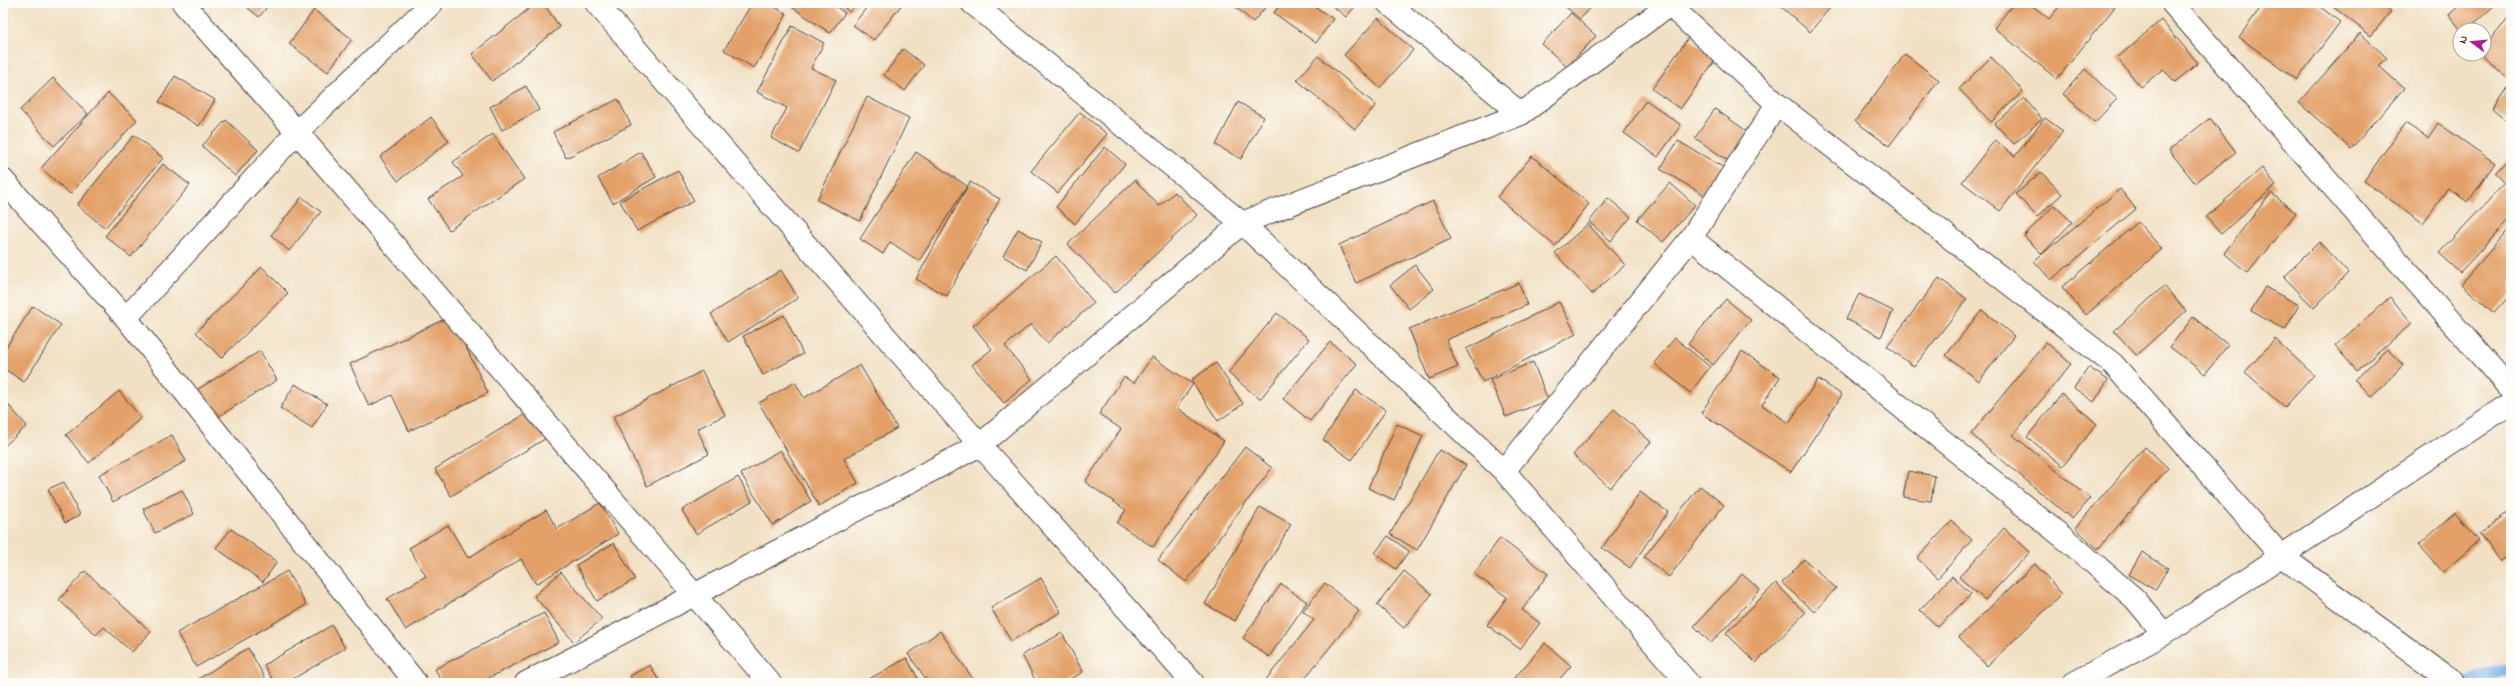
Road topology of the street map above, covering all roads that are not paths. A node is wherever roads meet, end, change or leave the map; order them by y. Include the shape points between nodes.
1 (183, 3) edge
2 (432, 3) edge
3 (596, 3) edge
4 (972, 3) edge
5 (1388, 3) edge
6 (2172, 3) edge
7 (1670, 4) edge
8 (1777, 104) junction
9 (1521, 114) junction
10 (297, 132) junction
11 (3, 180) edge
12 (1242, 223) junction
13 (1691, 238) junction
14 (126, 318) junction
15 (2511, 390) edge
16 (2511, 403) edge
17 (980, 445) junction
18 (1504, 471) junction
19 (2280, 555) junction
20 (693, 594) junction
21 (2164, 634) junction
22 (416, 683) edge
23 (526, 683) edge
24 (770, 683) edge
25 (1193, 683) edge
26 (1688, 683) edge
27 (2074, 683) edge
28 (2454, 683) edge

1 - 10 street
2 - 10 street
3 - 17 street
4 - 12 street
5 - 9 street
6 - 15 street
7 - 8 street
7 - 9 street
8 - 13 street
8 - 19 street via 2113,364
9 - 12 street
10 - 14 street
10 - 20 street
11 - 14 street
12 - 17 street
12 - 18 street
13 - 18 street
13 - 21 street via 2069,542 2135,598
14 - 22 street
16 - 19 street via 2394,483
17 - 20 street
17 - 25 street
18 - 26 street
19 - 21 street
19 - 28 street
20 - 23 street
20 - 24 street
21 - 27 street

